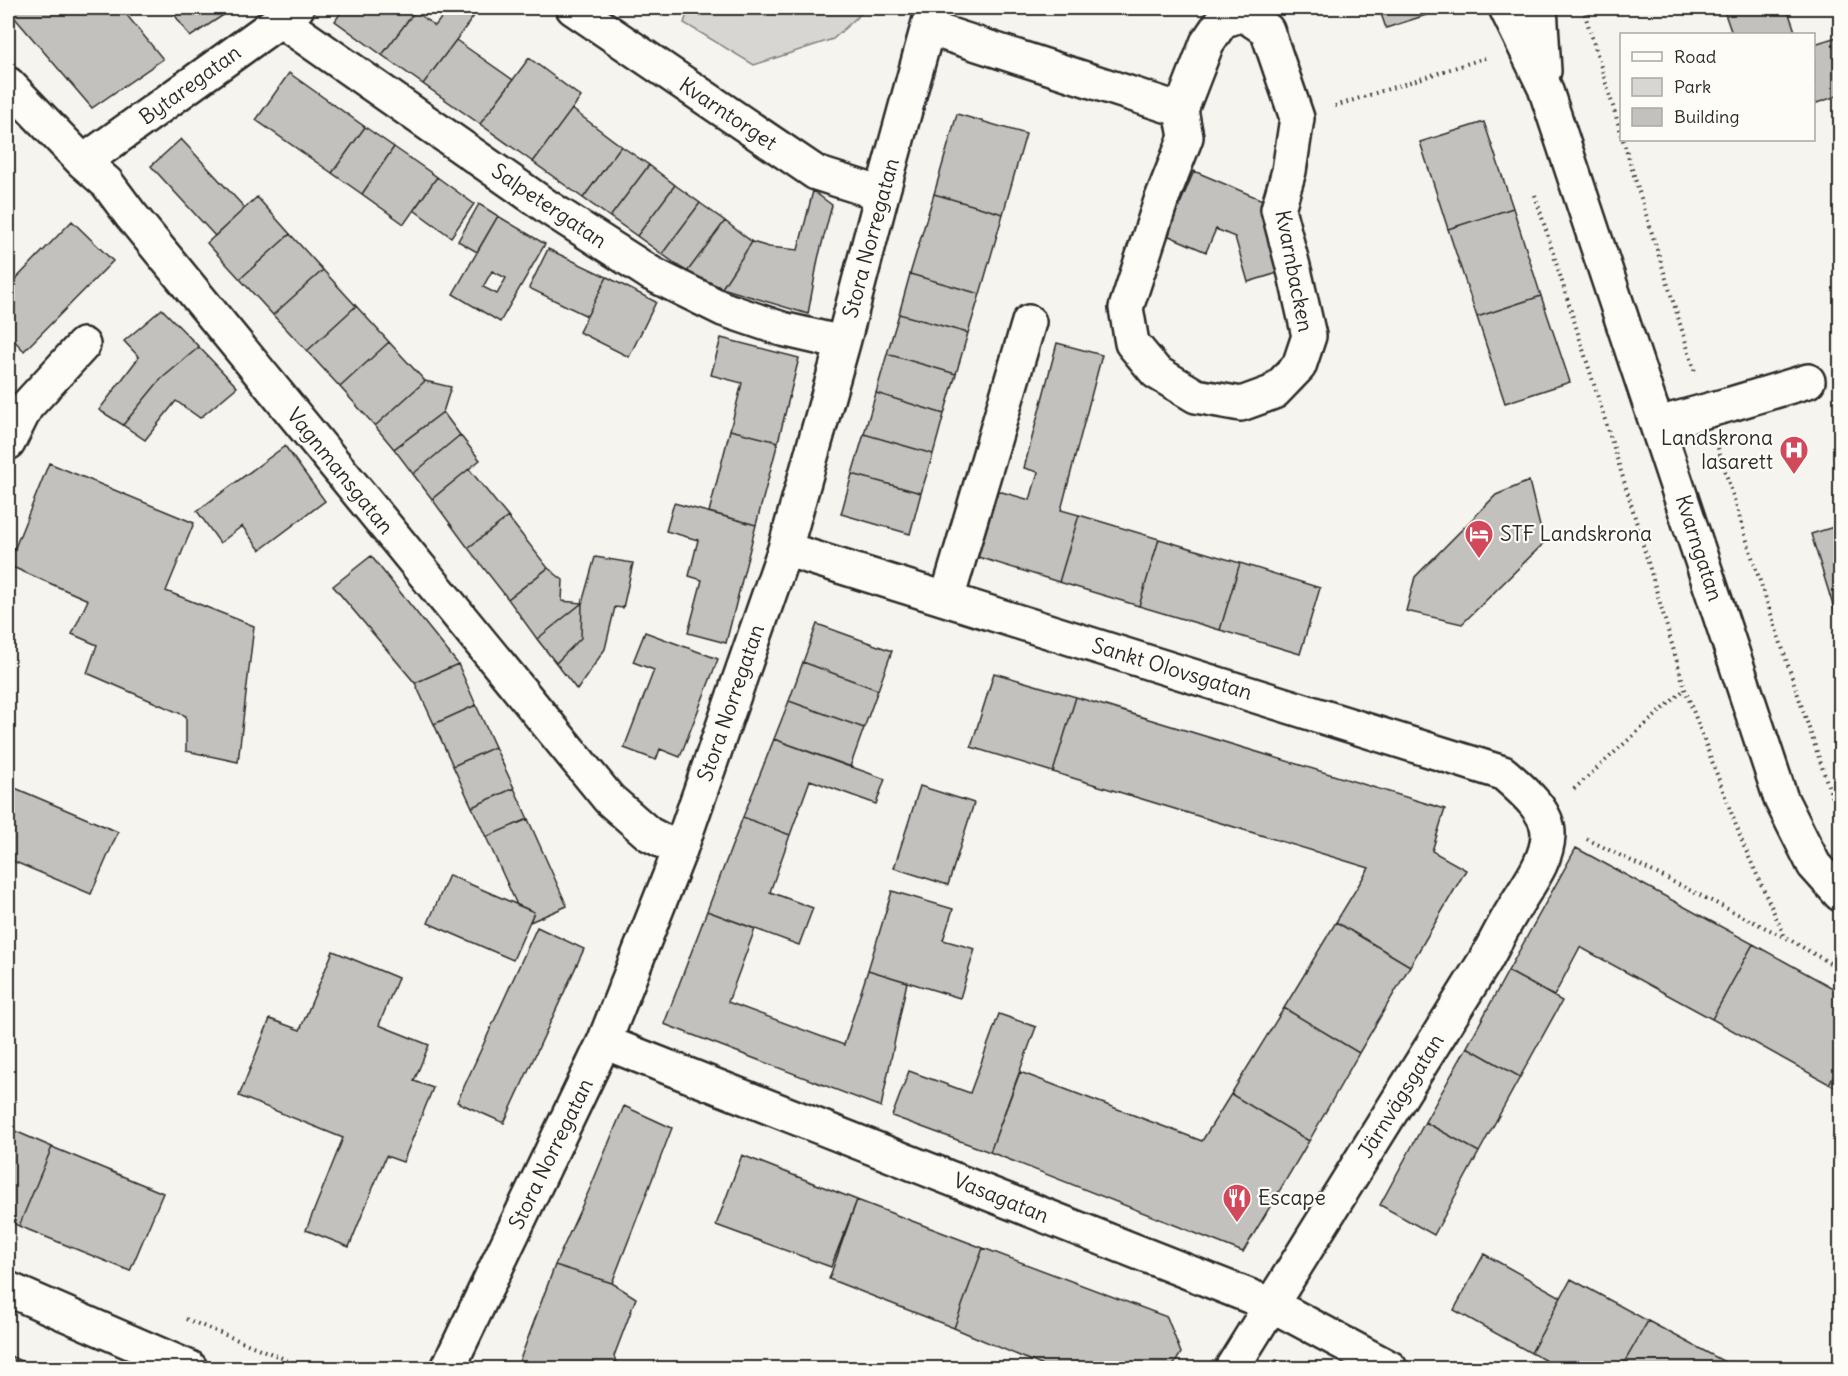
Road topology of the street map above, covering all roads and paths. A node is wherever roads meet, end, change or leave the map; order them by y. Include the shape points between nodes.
1 (1506, 8) edge
2 (1540, 8) edge
3 (1583, 8) edge
4 (586, 10) edge
5 (288, 14) edge
6 (930, 18) edge
7 (1489, 56) dead end
8 (8, 84) edge
9 (1545, 88) junction
10 (1181, 110) junction
11 (1298, 118) junction
12 (1620, 131) edge
13 (1623, 141) edge
14 (83, 162) junction
15 (882, 194) junction
16 (1534, 194) dead end
17 (1029, 322) dead end
18 (843, 344) junction
19 (83, 345) dead end
20 (1808, 381) dead end
21 (1707, 410) junction
22 (1658, 424) junction
23 (8, 443) edge
24 (785, 549) junction
25 (947, 599) junction
26 (1685, 689) junction
27 (1840, 810) edge
28 (1543, 816) junction
29 (680, 850) junction
30 (1840, 894) edge
31 (1785, 937) junction
32 (1840, 969) edge
33 (604, 1042) junction
34 (8, 1289) edge
35 (1272, 1305) junction
36 (190, 1368) edge
37 (448, 1368) edge
38 (1232, 1368) edge
39 (1390, 1368) edge

1 - 9 street, Kvarngatan
2 - 9 street, Kvarngatan
3 - 12 path
4 - 15 street, Kvarntorget via 816,173
5 - 14 street, Bytaregatan
5 - 18 street, Salpetergatan via 549,208 652,274 723,309
6 - 10 street
6 - 15 street, Stora Norregatan
7 - 11 path
8 - 14 street, Vagnmansgatan
9 - 22 street, Kvarngatan
10 - 11 street, Kvarnbacken via 1207,43 1222,21 1243,14 1267,30
10 - 11 street, Kvarnbacken via 1186,137 1126,308 1132,343 1155,372 1196,396 1241,404 1274,392 1299,366 1309,336 1278,209
13 - 21 path
14 - 29 street, Vagnmansgatan via 107,183 609,799 649,834
15 - 18 street, Stora Norregatan
16 - 26 path
17 - 25 street
18 - 24 street, Stora Norregatan
19 - 23 street via 26,406
20 - 21 street
21 - 22 street
21 - 27 path via 1753,560
22 - 30 street, Kvarngatan via 1781,799 1814,865
24 - 25 street, Sankt Olovsgatan
24 - 29 street, Stora Norregatan
25 - 28 street, Sankt Olovsgatan via 1503,773 1530,796
26 - 28 path
26 - 31 path via 1743,844
28 - 31 path
28 - 35 street, Järnvägsgatan via 1548,834 1543,860
29 - 33 street, Stora Norregatan
31 - 32 path
33 - 35 street, Vasagatan
33 - 37 street, Stora Norregatan
34 - 36 street
35 - 38 street, Järnvägsgatan
35 - 39 street, Vasagatan

